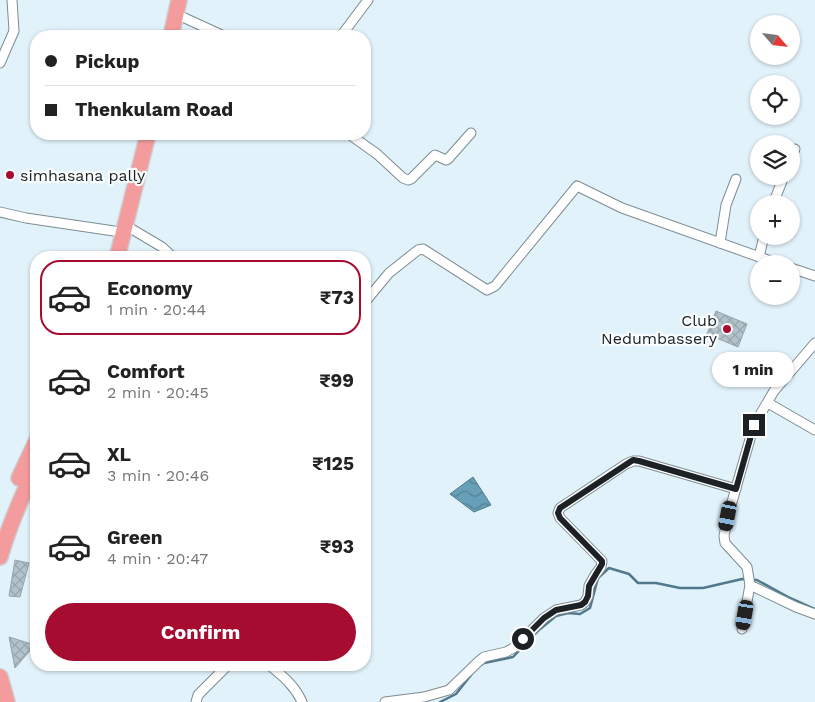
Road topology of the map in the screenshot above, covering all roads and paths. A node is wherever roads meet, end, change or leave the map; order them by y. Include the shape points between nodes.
1 (12, 0) edge
2 (168, 0) edge
3 (368, 0) edge
4 (177, 7) edge
5 (161, 30) edge
6 (171, 30) edge
7 (214, 30) edge
8 (346, 30) edge
9 (0, 63) edge
10 (471, 133) dead end
11 (136, 140) edge
12 (146, 140) edge
13 (357, 140) edge
14 (736, 179) dead end
15 (0, 212) edge
16 (120, 228) junction
17 (720, 243) junction
18 (110, 251) edge
19 (118, 251) edge
20 (166, 251) edge
21 (753, 255) edge
22 (800, 271) edge
23 (815, 276) edge
24 (371, 295) edge
25 (815, 343) edge
26 (768, 403) junction
27 (815, 430) edge
28 (30, 455) edge
29 (30, 479) edge
30 (736, 489) junction
31 (0, 521) edge
32 (0, 557) edge
33 (750, 585) junction
34 (815, 614) edge
35 (742, 630) dead end
36 (222, 671) edge
37 (276, 671) edge
38 (0, 677) edge
39 (7, 702) edge
40 (196, 702) edge
41 (302, 702) edge
42 (385, 702) edge

1 - 9 street via 14,32
2 - 5 highway
3 - 8 street
4 - 6 highway
4 - 7 street
10 - 13 street via 448,159 435,155 408,180
11 - 16 highway
12 - 16 highway
14 - 17 street via 726,205
15 - 16 street via 26,218
16 - 18 highway
16 - 19 highway
16 - 20 street
17 - 21 street
17 - 24 street via 622,208 578,186 495,286 487,290 423,249 389,274
22 - 23 street
25 - 26 street via 774,391
26 - 27 street
26 - 30 street via 754,425
28 - 31 highway
29 - 32 highway via 6,534
30 - 33 street via 724,536 725,542 747,567
30 - 42 street via 639,461 626,464 560,508 558,513 602,561 585,602 556,610 515,648 484,657 449,690
33 - 34 street
33 - 35 street
36 - 40 street via 198,694
37 - 41 street via 297,691
38 - 39 highway

